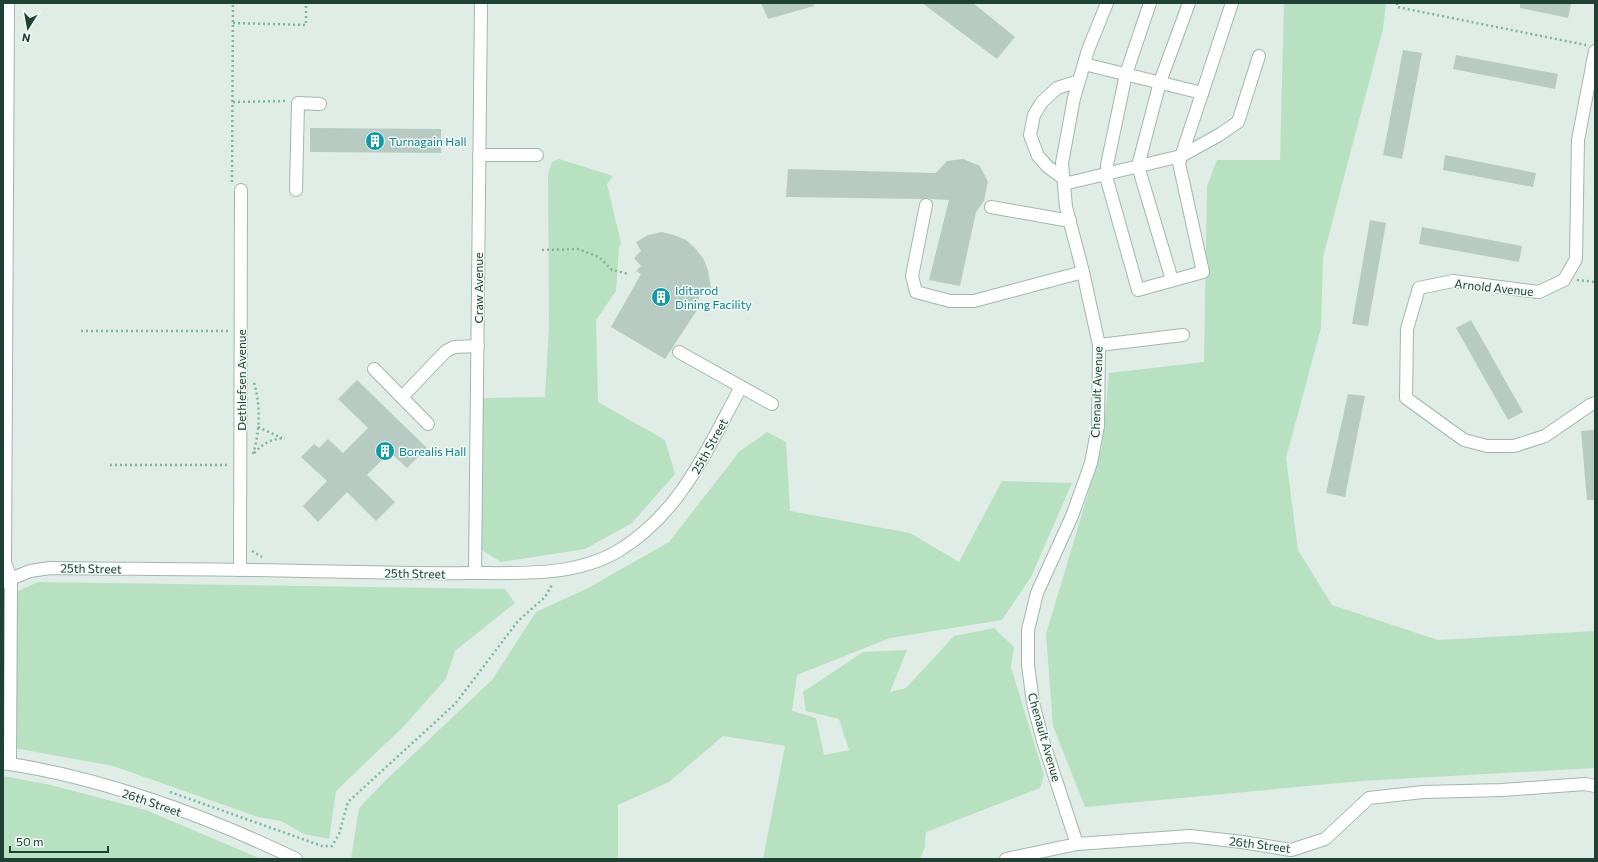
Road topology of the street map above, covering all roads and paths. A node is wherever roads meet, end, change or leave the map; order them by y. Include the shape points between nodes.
1 (8, 3) edge
2 (306, 3) edge
3 (481, 3) edge
4 (1108, 3) edge
5 (1150, 3) edge
6 (1189, 3) edge
7 (1232, 3) edge
8 (1397, 3) edge
9 (233, 23) dead end
10 (1591, 48) edge
11 (1259, 56) dead end
12 (1084, 64) junction
13 (1126, 74) junction
14 (1079, 81) junction
15 (1160, 82) junction
16 (5, 89) edge
17 (1202, 93) junction
18 (232, 102) dead end
19 (298, 103) junction
20 (320, 104) dead end
21 (479, 155) junction
22 (537, 155) dead end
23 (1181, 156) junction
24 (1138, 166) junction
25 (1107, 173) junction
26 (1063, 181) junction
27 (242, 190) dead end
28 (296, 190) dead end
29 (926, 206) dead end
30 (991, 207) dead end
31 (1070, 221) junction
32 (542, 250) dead end
33 (1083, 272) junction
34 (628, 274) dead end
35 (1172, 280) junction
36 (1564, 280) junction
37 (1595, 282) edge
38 (81, 331) dead end
39 (231, 331) dead end
40 (1183, 335) dead end
41 (1099, 345) junction
42 (478, 346) junction
43 (679, 352) dead end
44 (4, 362) edge
45 (374, 369) dead end
46 (741, 387) junction
47 (402, 397) junction
48 (1595, 403) edge
49 (772, 404) dead end
50 (428, 424) dead end
51 (258, 427) dead end
52 (253, 454) dead end
53 (110, 464) dead end
54 (230, 465) dead end
55 (240, 570) junction
56 (555, 571) junction
57 (475, 573) junction
58 (7, 580) edge
59 (6, 763) edge
60 (1595, 786) edge
61 (168, 791) dead end
62 (1078, 844) junction
63 (296, 859) edge
64 (1006, 859) edge

1 - 16 street
2 - 9 path via 306,25
3 - 21 street, Craw Avenue
4 - 12 street, Chenault Avenue
5 - 13 street
6 - 15 street
7 - 17 street
8 - 10 path via 1397,8
10 - 36 street via 1578,140 1576,259
11 - 23 street via 1238,122
12 - 13 street
12 - 14 street, Chenault Avenue
13 - 15 street
13 - 25 street
14 - 26 street, Chenault Avenue via 1062,163
14 - 26 street via 1057,88 1042,102 1034,115 1030,135 1038,156
15 - 17 street
15 - 24 street
16 - 44 street
17 - 23 street
18 - 19 path
19 - 20 street
19 - 28 street
21 - 22 street
21 - 42 street, Craw Avenue
23 - 24 street
23 - 35 street via 1179,163 1203,272
24 - 25 street
24 - 35 street
25 - 26 street
25 - 35 street via 1138,290
26 - 31 street, Chenault Avenue
27 - 55 street, Dethlefsen Avenue
29 - 33 street via 912,276 916,292 950,301 974,301
30 - 31 street
31 - 33 street, Chenault Avenue
32 - 34 path via 578,249 599,256 612,270
33 - 41 street, Chenault Avenue
36 - 37 path
36 - 48 street, Arnold Avenue via 1539,292 1453,280 1419,288 1407,328 1406,398 1464,440 1487,446 1514,446 1545,436
38 - 39 path
40 - 41 street
41 - 62 street, Chenault Avenue via 1098,426 1091,463 1072,516 1037,593 1028,630 1028,665 1033,703 1043,742
42 - 47 street via 454,347 446,351
42 - 57 street, Craw Avenue
43 - 46 street
44 - 58 street
45 - 47 street
46 - 49 street
46 - 56 street, 25th Street via 690,480 658,521 617,552 592,563
47 - 50 street
51 - 52 path via 285,438 275,438 267,442
53 - 54 path
55 - 57 street, 25th Street
55 - 58 street, 25th Street via 50,568 30,571
56 - 57 street, 25th Street
56 - 61 path via 553,586 545,597 518,622 455,704 348,802 339,834 332,846 322,846
58 - 59 street
59 - 63 street, 26th Street via 90,782 146,799 259,842
60 - 62 street, 26th Street via 1585,784 1423,792 1369,798 1326,839 1291,850 1190,836
62 - 64 street, 26th Street

